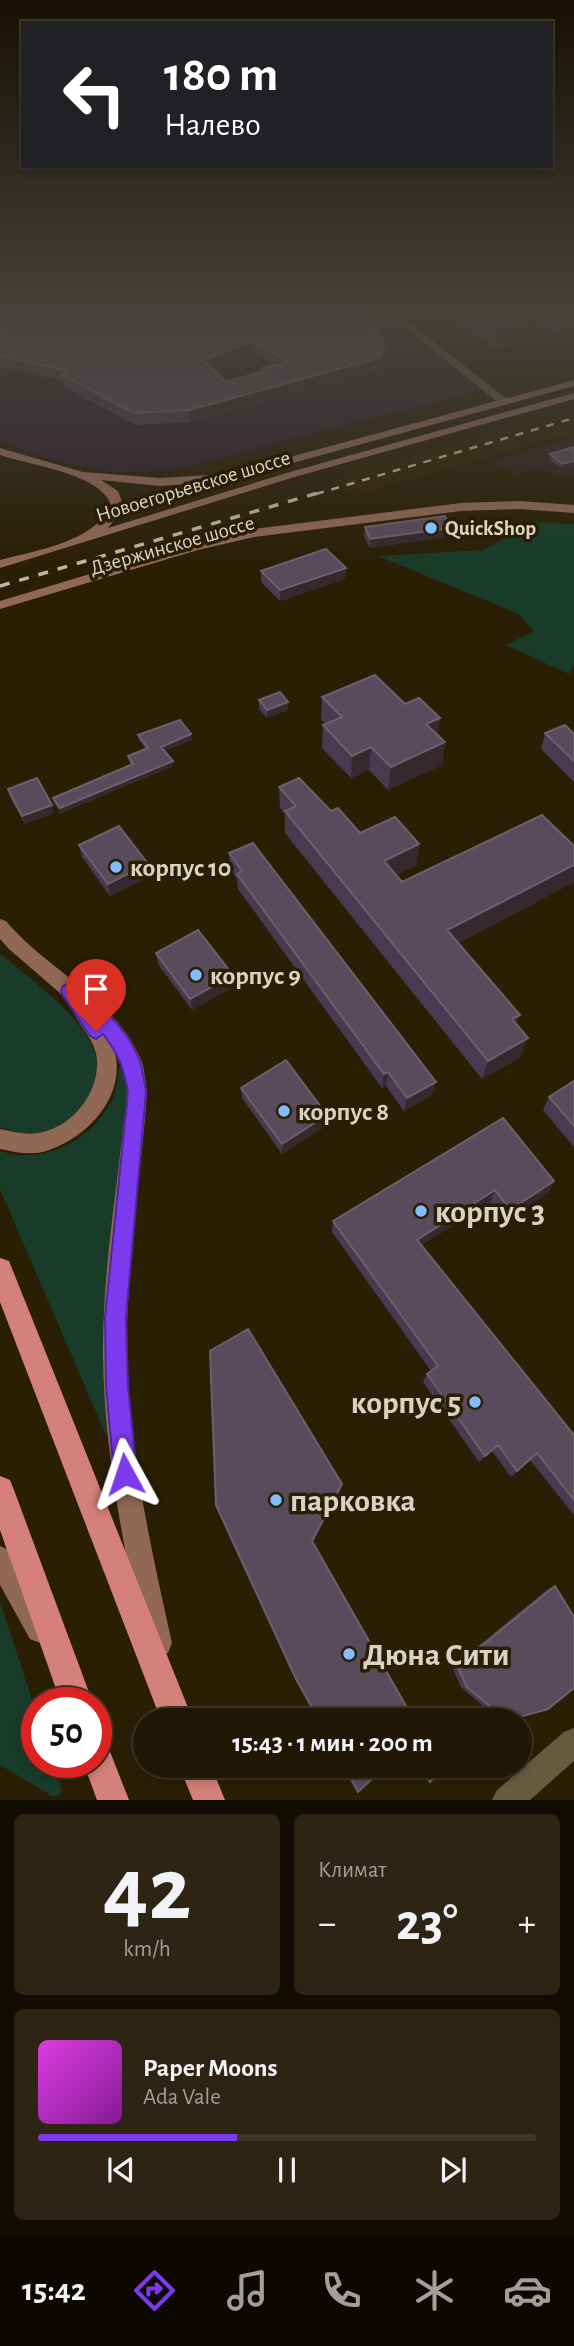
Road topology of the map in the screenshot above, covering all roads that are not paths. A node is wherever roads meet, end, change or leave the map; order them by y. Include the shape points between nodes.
1 (506, 397) edge
2 (507, 397) edge
3 (517, 397) edge
4 (570, 397) edge
5 (509, 399) junction
6 (0, 451) edge
7 (85, 475) junction
8 (574, 509) edge
9 (66, 545) junction
10 (165, 561) junction
11 (0, 564) edge
12 (0, 605) edge
13 (0, 618) edge
14 (0, 926) edge
15 (69, 991) junction
16 (0, 1139) edge
17 (0, 1270) edge
18 (0, 1490) edge
19 (0, 1559) edge
20 (60, 1658) junction
21 (70, 1687) edge
22 (174, 1708) edge
23 (176, 1708) edge
24 (574, 1742) edge
25 (105, 1778) edge
26 (200, 1778) edge
27 (113, 1800) edge
28 (209, 1800) edge
29 (507, 1800) edge

1 - 5 street
2 - 5 street
3 - 5 main road, Новоегорьевское шоссе
4 - 9 main road, Новоегорьевское шоссе via 294,474
5 - 7 main road, Новоегорьевское шоссе via 227,477 160,482
6 - 7 main road
7 - 9 main road via 114,494 118,507 100,528
8 - 10 main road, Дзержинское шоссе via 461,507 358,520
9 - 11 main road
10 - 12 main road, Дзержинское шоссе
10 - 13 main road, Дзержинское шоссе
14 - 15 main road via 37,966
15 - 16 main road via 96,1031 107,1058 106,1081 99,1097 77,1126 61,1136 40,1143
15 - 23 main road via 100,1017 119,1041 131,1061 137,1092 116,1317 117,1386 134,1530
17 - 22 highway
18 - 20 highway
19 - 20 main road
20 - 21 highway
24 - 29 street
25 - 27 highway
26 - 28 highway

